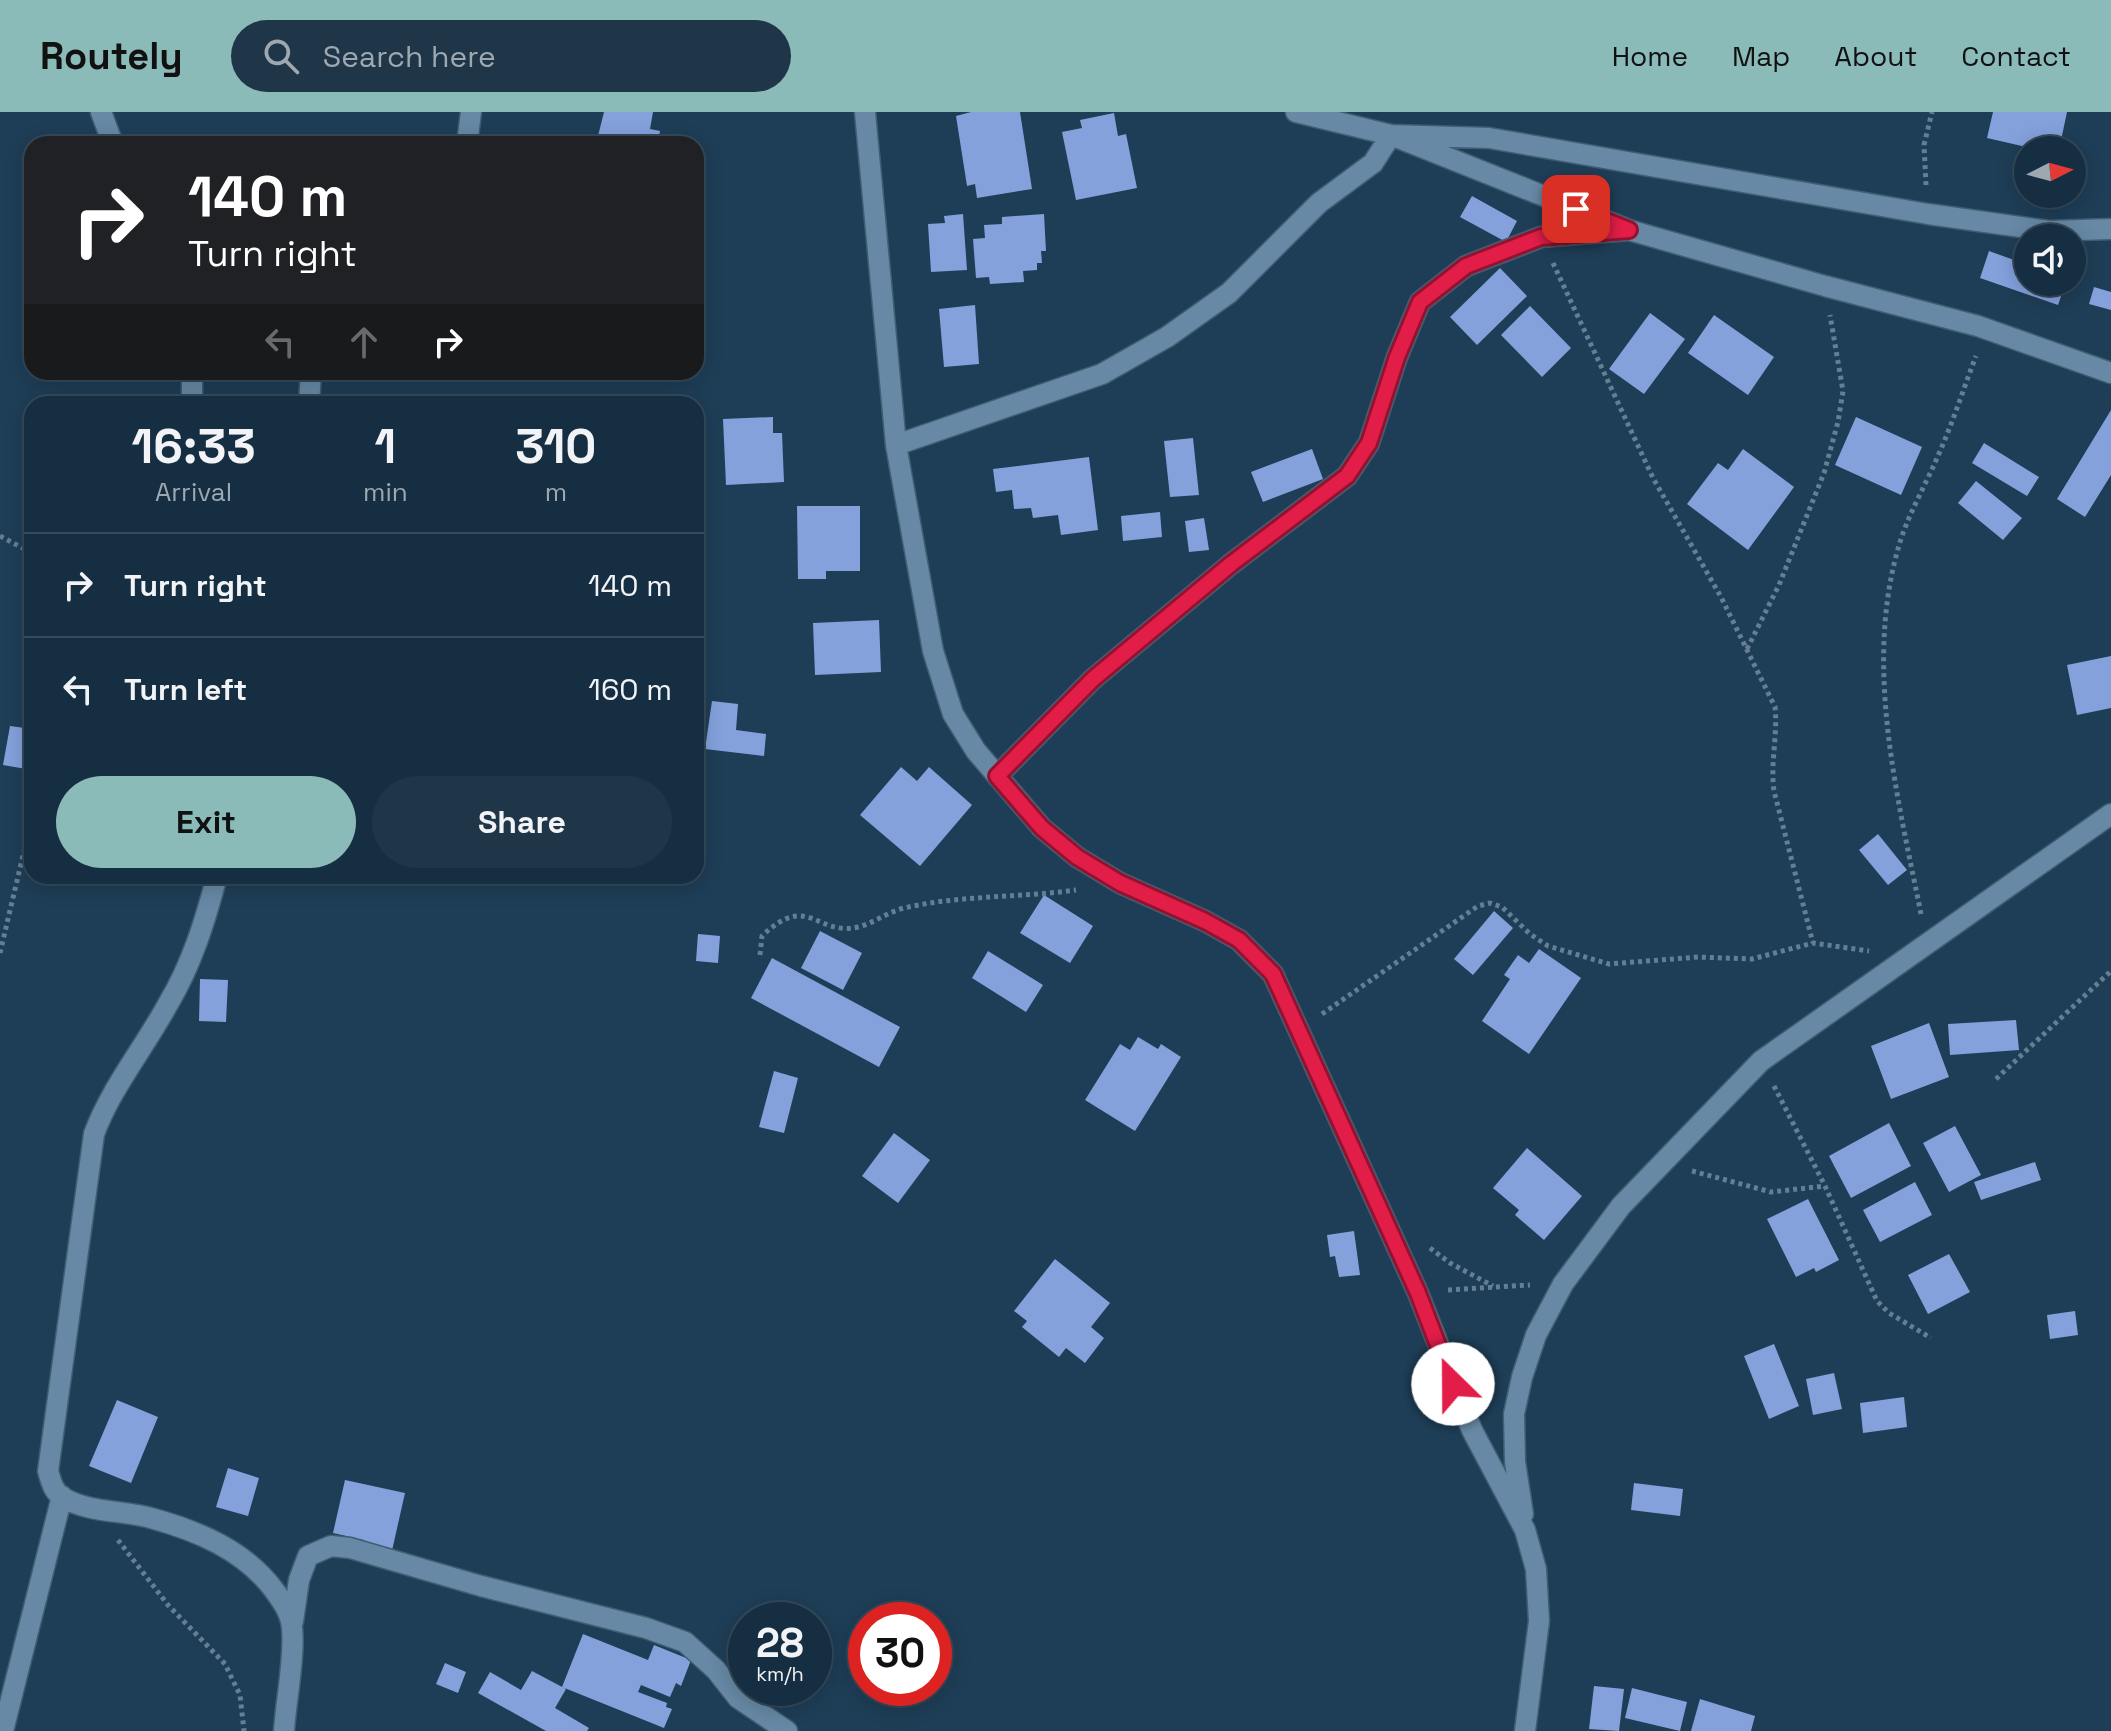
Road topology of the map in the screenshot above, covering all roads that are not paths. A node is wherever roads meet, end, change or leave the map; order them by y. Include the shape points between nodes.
1 (101, 112) edge
2 (471, 112) edge
3 (865, 112) edge
4 (1296, 112) edge
5 (1391, 135) junction
6 (110, 136) edge
7 (468, 136) edge
8 (2111, 229) edge
9 (1629, 230) junction
10 (2111, 373) edge
11 (896, 445) junction
12 (997, 776) junction
13 (2111, 814) edge
14 (215, 884) edge
15 (62, 1496) junction
16 (1525, 1530) junction
17 (292, 1627) junction
18 (3, 1731) edge
19 (284, 1731) edge
20 (787, 1731) edge
21 (1525, 1731) edge

1 - 6 street
2 - 7 street
3 - 11 street
4 - 5 street
5 - 8 street via 1489,138 2049,231
5 - 9 street
5 - 11 street via 1373,163 1319,203 1229,293 1167,337 1102,374
9 - 10 street via 1986,329
9 - 12 street via 1541,237 1466,266 1420,302 1369,443 1347,476 1093,679
11 - 12 street via 933,651 953,714
12 - 16 street via 1042,828 1077,857 1239,940 1273,974 1418,1293 1472,1430
13 - 16 street via 1761,1061 1621,1206 1563,1284 1536,1335 1514,1414
14 - 15 street via 199,940 170,1001 106,1103 94,1134 48,1471
15 - 17 street via 149,1517 204,1536 244,1558 284,1603
15 - 18 street
16 - 21 street via 1536,1569 1539,1621
17 - 19 street
17 - 20 street via 308,1556 331,1546 350,1548 685,1642 738,1698

